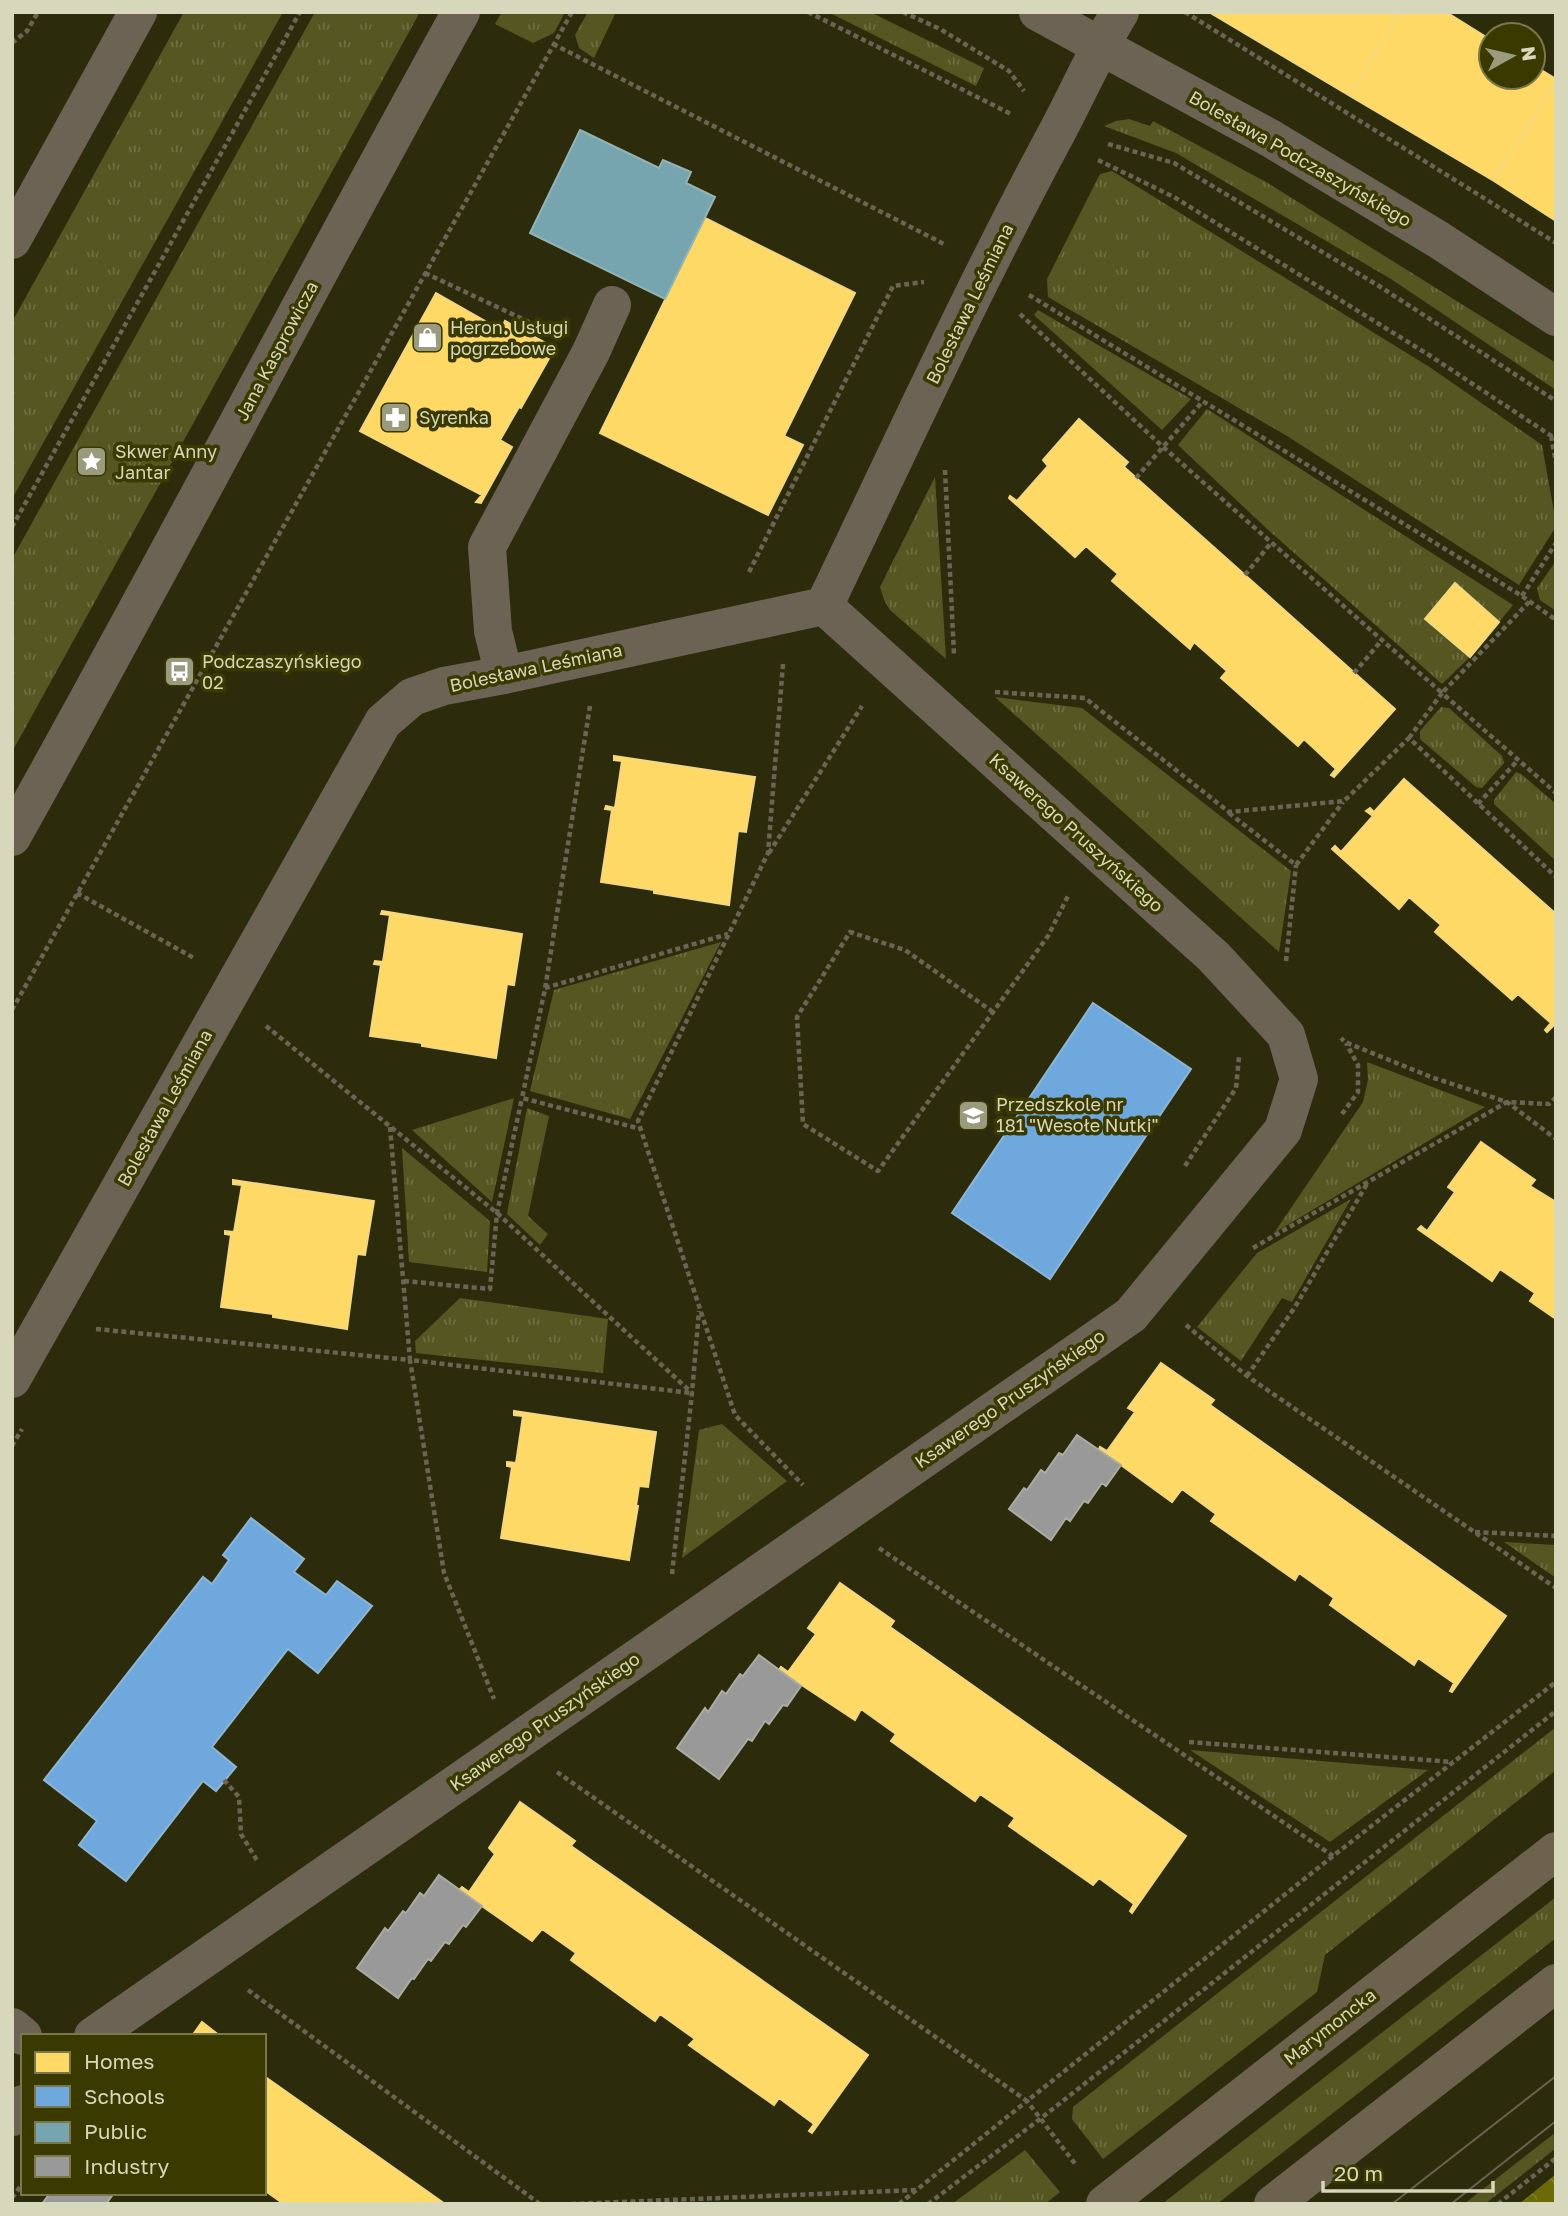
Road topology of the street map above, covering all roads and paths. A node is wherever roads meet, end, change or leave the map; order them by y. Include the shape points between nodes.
1 (38, 12) edge
2 (138, 12) edge
3 (300, 12) edge
4 (461, 12) edge
5 (572, 12) edge
6 (808, 12) edge
7 (903, 12) edge
8 (1038, 12) edge
9 (1120, 12) edge
10 (1185, 12) edge
11 (12, 43) edge
12 (553, 44) junction
13 (1100, 45) junction
14 (1059, 128) junction
15 (12, 240) edge
16 (1556, 243) edge
17 (954, 249) dead end
18 (425, 273) junction
19 (928, 282) dead end
20 (1021, 302) dead end
21 (612, 305) dead end
22 (1017, 311) dead end
23 (1556, 317) edge
24 (591, 352) junction
25 (1203, 401) junction
26 (1556, 401) edge
27 (1553, 437) edge
28 (1162, 446) junction
29 (1556, 463) edge
30 (945, 469) dead end
31 (1136, 478) dead end
32 (12, 527) edge
33 (1556, 542) edge
34 (1271, 543) junction
35 (748, 574) dead end
36 (1245, 575) dead end
37 (1522, 596) junction
38 (1530, 601) junction
39 (824, 606) junction
40 (1556, 620) edge
41 (1382, 640) junction
42 (784, 653) dead end
43 (954, 662) dead end
44 (1354, 673) dead end
45 (505, 675) junction
46 (994, 692) dead end
47 (1442, 693) junction
48 (592, 698) dead end
49 (863, 705) dead end
50 (1409, 738) junction
51 (1518, 760) junction
52 (1556, 793) edge
53 (1344, 801) junction
54 (1478, 804) junction
55 (1229, 812) junction
56 (12, 837) edge
57 (768, 853) junction
58 (1296, 865) junction
59 (1556, 877) edge
60 (1070, 888) dead end
61 (77, 893) junction
62 (729, 933) junction
63 (198, 961) dead end
64 (1285, 974) dead end
65 (545, 989) junction
66 (12, 1010) edge
67 (993, 1012) junction
68 (262, 1023) dead end
69 (1337, 1033) dead end
70 (1240, 1052) dead end
71 (1556, 1097) edge
72 (522, 1098) junction
73 (1507, 1102) junction
74 (390, 1126) junction
75 (641, 1129) junction
76 (1556, 1139) edge
77 (1183, 1169) dead end
78 (1369, 1182) junction
79 (497, 1213) junction
80 (1250, 1250) dead end
81 (404, 1281) junction
82 (699, 1307) junction
83 (1183, 1322) dead end
84 (92, 1328) dead end
85 (411, 1360) junction
86 (1247, 1376) junction
87 (12, 1379) edge
88 (692, 1393) junction
89 (808, 1490) dead end
90 (1474, 1532) junction
91 (1556, 1536) edge
92 (878, 1548) dead end
93 (671, 1586) dead end
94 (1556, 1588) edge
95 (1556, 1682) edge
96 (497, 1706) dead end
97 (1556, 1711) edge
98 (1189, 1742) dead end
99 (1453, 1762) junction
100 (554, 1770) dead end
101 (224, 1780) dead end
102 (1556, 1851) edge
103 (1333, 1856) junction
104 (262, 1869) dead end
105 (1556, 1983) edge
106 (244, 1987) dead end
107 (96, 2034) edge
108 (1027, 2101) junction
109 (1040, 2119) junction
110 (1556, 2158) edge
111 (916, 2190) junction
112 (540, 2204) edge
113 (571, 2204) edge
114 (899, 2204) edge
115 (928, 2204) edge
116 (1105, 2204) edge
117 (1273, 2204) edge
118 (1497, 2204) edge

1 - 11 path via 27,31
2 - 15 street
3 - 32 path
4 - 56 street, Jana Kasprowicza
5 - 12 path
6 - 14 path
7 - 14 path via 1009,71
8 - 13 street, Bolesława Podczaszyńskiego
9 - 13 street, Bolesława Leśmiana
10 - 16 path
12 - 17 path
12 - 18 path
13 - 14 street, Bolesława Leśmiana
13 - 23 street, Bolesława Podczaszyńskiego via 1270,138
14 - 26 path via 1174,163 1379,286
14 - 27 path via 1429,355
14 - 39 street, Bolesława Leśmiana
18 - 24 path
18 - 61 path
19 - 35 path via 893,286
20 - 25 path via 1026,293
21 - 24 street
22 - 28 path
24 - 45 street via 487,547 492,631
25 - 28 path
25 - 37 path
27 - 29 path
28 - 31 path
28 - 34 path
30 - 43 path
33 - 37 path
34 - 36 path
34 - 41 path
37 - 38 path
38 - 40 path
38 - 47 path
39 - 45 street, Bolesława Leśmiana
39 - 107 street, Ksawerego Pruszyńskiego via 1214,957 1286,1035 1299,1079 1283,1130 1131,1315
41 - 44 path
41 - 47 path
42 - 57 path
45 - 87 street, Bolesława Leśmiana via 412,696 383,722
46 - 55 path via 1085,698
47 - 50 path
47 - 51 path
48 - 65 path
49 - 57 path
50 - 53 path
50 - 54 path
51 - 52 path
51 - 54 path
53 - 55 path
53 - 58 path
54 - 59 path
55 - 58 path
57 - 62 path
58 - 64 path
60 - 67 path via 1048,936
61 - 63 path
61 - 66 path
62 - 65 path
62 - 75 path via 638,1121
65 - 72 path
67 - 67 path via 878,1171 803,1124 797,1017 850,932 905,950
68 - 74 path
69 - 73 path via 1345,1042 1431,1077
70 - 77 path via 1236,1088
71 - 73 path via 1549,1104
72 - 75 path
72 - 79 path
73 - 76 path
73 - 78 path
74 - 79 path
74 - 81 path
75 - 82 path
78 - 80 path
78 - 86 path via 1296,1307
79 - 81 path via 490,1289
79 - 88 path
81 - 85 path
82 - 88 path
82 - 89 path via 735,1415
83 - 86 path
84 - 85 path
85 - 88 path
85 - 96 path via 444,1573
86 - 90 path
88 - 93 path
90 - 91 path
90 - 94 path
92 - 103 path
95 - 99 path
97 - 109 path
98 - 99 path
99 - 103 path
100 - 108 path
101 - 104 path via 239,1797 241,1834
102 - 116 main road, Marymoncka
103 - 108 path
105 - 117 main road
106 - 112 path
108 - 109 path
108 - 111 path
109 - 115 path
110 - 118 path
111 - 113 path
111 - 114 path

